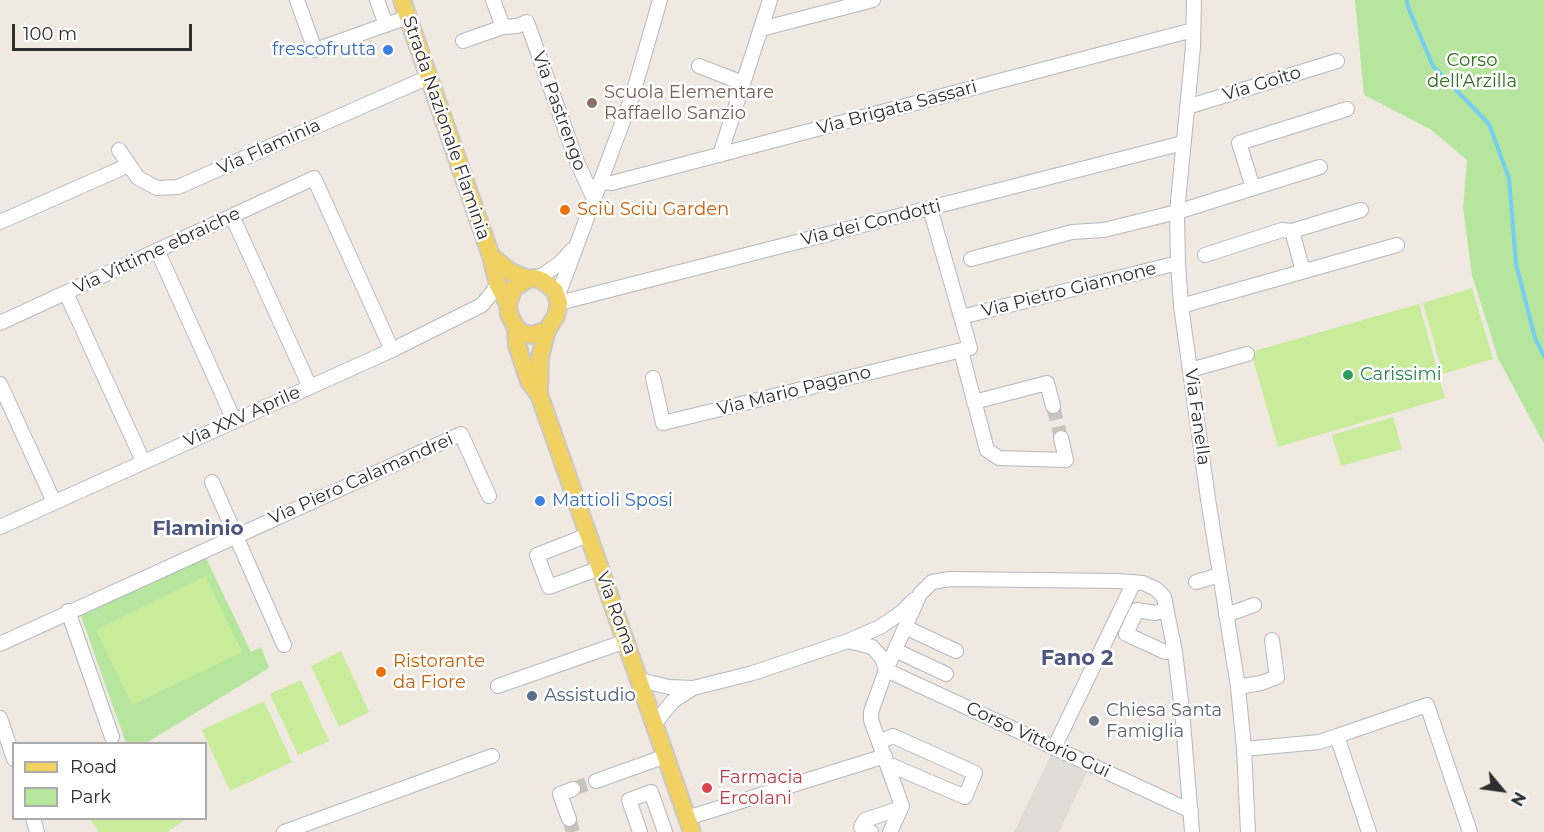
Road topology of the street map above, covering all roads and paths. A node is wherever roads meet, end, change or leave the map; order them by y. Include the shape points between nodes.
1 (297, 0) edge
2 (377, 0) edge
3 (402, 0) edge
4 (493, 0) edge
5 (660, 0) edge
6 (771, 0) edge
7 (873, 0) edge
8 (1194, 0) edge
9 (408, 17) junction
10 (386, 25) junction
11 (503, 27) junction
12 (761, 29) junction
13 (1194, 30) junction
14 (463, 41) dead end
15 (1337, 61) dead end
16 (699, 66) dead end
17 (429, 77) junction
18 (743, 83) junction
19 (1187, 107) junction
20 (1347, 109) dead end
21 (1183, 143) junction
22 (119, 150) dead end
23 (720, 155) junction
24 (129, 165) junction
25 (1320, 167) dead end
26 (600, 182) junction
27 (1253, 188) junction
28 (594, 199) junction
29 (930, 208) junction
30 (1361, 210) dead end
31 (1177, 212) junction
32 (232, 216) junction
33 (0, 222) edge
34 (1292, 231) junction
35 (577, 244) junction
36 (1397, 244) dead end
37 (157, 250) junction
38 (1204, 255) dead end
39 (491, 256) junction
40 (971, 259) dead end
41 (1178, 263) junction
42 (1303, 271) junction
43 (531, 278) junction
44 (498, 285) junction
45 (66, 292) junction
46 (558, 300) junction
47 (508, 304) junction
48 (482, 305) junction
49 (1181, 306) junction
50 (960, 317) junction
51 (0, 323) edge
52 (516, 328) junction
53 (547, 330) junction
54 (392, 350) junction
55 (965, 350) junction
56 (1247, 354) dead end
57 (1190, 370) junction
58 (653, 378) dead end
59 (0, 384) edge
60 (310, 387) junction
61 (539, 394) junction
62 (974, 402) junction
63 (1053, 406) tunnel mouth
64 (234, 420) junction
65 (1061, 438) tunnel mouth
66 (143, 461) junction
67 (212, 482) dead end
68 (489, 496) dead end
69 (54, 502) junction
70 (0, 527) edge
71 (236, 535) junction
72 (588, 535) junction
73 (600, 568) junction
74 (1220, 575) junction
75 (1134, 582) junction
76 (1196, 582) dead end
77 (920, 594) junction
78 (1254, 605) dead end
79 (1166, 610) junction
80 (69, 611) junction
81 (1226, 615) junction
82 (880, 627) junction
83 (900, 638) junction
84 (1272, 640) dead end
85 (626, 641) junction
86 (848, 641) junction
87 (0, 644) edge
88 (285, 645) dead end
89 (872, 647) junction
90 (956, 651) dead end
91 (1175, 652) junction
92 (886, 670) junction
93 (946, 675) dead end
94 (640, 680) junction
95 (498, 686) dead end
96 (1238, 687) junction
97 (671, 694) junction
98 (647, 701) junction
99 (0, 718) edge
100 (655, 723) junction
101 (1336, 736) junction
102 (112, 737) dead end
103 (879, 742) junction
104 (1054, 748) junction
105 (1244, 749) junction
106 (12, 753) edge
107 (492, 756) dead end
108 (666, 756) junction
109 (886, 760) junction
110 (596, 781) tunnel mouth
111 (573, 789) dead end
112 (901, 808) junction
113 (1191, 811) junction
114 (569, 819) tunnel mouth
115 (690, 825) edge
116 (284, 832) edge
117 (640, 832) edge
118 (665, 832) edge
119 (871, 832) edge
120 (890, 832) edge
121 (1192, 832) edge
122 (1248, 832) edge
123 (1369, 832) edge
124 (1470, 832) edge

1 - 10 street via 315,50
2 - 10 street
3 - 9 main road, Strada Nazionale Flaminia
4 - 11 street
5 - 26 street via 632,97
6 - 12 street
7 - 12 street
8 - 13 street, Via Fanella
9 - 10 street
9 - 17 main road, Strada Nazionale Flaminia
11 - 14 street
11 - 28 street, Via Pastrengo via 527,22 576,162
12 - 18 street
13 - 19 street, Via Fanella
13 - 23 street, Via Brigata Sassari
15 - 19 street, Via Goito
16 - 18 street
17 - 24 street, Via Flaminia via 178,187 157,188 138,178
17 - 39 main road, Strada Nazionale Flaminia
18 - 23 street
19 - 21 street, Via Fanella
20 - 27 street via 1239,143
21 - 29 street, Via dei Condotti
21 - 31 street, Via Fanella
22 - 24 street, Via Flaminia
23 - 26 street, Via Brigata Sassari via 612,183
24 - 33 street
25 - 27 street
26 - 28 street
27 - 31 street
28 - 35 street
29 - 46 street, Via dei Condotti
29 - 50 street
30 - 34 street
31 - 40 street via 1104,230 1072,232
31 - 41 street, Via Fanella
32 - 37 street, Via Vittime ebraiche
32 - 54 street, Via Vittime ebraiche via 314,178
32 - 60 street
34 - 38 street via 1282,230
34 - 42 street
35 - 43 street via 560,263
35 - 46 street
36 - 42 street
37 - 45 street, Via Vittime ebraiche
37 - 64 street
39 - 43 main road, Strada Nazionale Flaminia via 511,272
39 - 44 main road, Strada Nazionale Flaminia
41 - 49 street, Via Fanella
41 - 50 street, Via Pietro Giannone
42 - 49 street
43 - 46 main road, Strada Nazionale Flaminia via 550,285
43 - 47 main road via 514,288
44 - 47 main road, Strada Nazionale Flaminia
44 - 48 street, Via XXV Aprile
45 - 51 street, Via Vittime ebraiche
45 - 66 street
46 - 53 main road via 556,316
47 - 48 street, Via XXV Aprile
47 - 52 main road, Strada Nazionale Flaminia
48 - 54 street, Via XXV Aprile
49 - 57 street, Via Fanella
50 - 55 street
52 - 53 main road via 532,336
52 - 61 main road, Via Roma via 517,345 529,381
53 - 61 main road, Via Roma via 540,357
54 - 60 street, Via XXV Aprile
55 - 58 street, Via Mario Pagano via 663,423
55 - 62 street
56 - 57 street
57 - 74 street, Via Fanella
59 - 69 street
60 - 64 street, Via XXV Aprile
61 - 72 main road, Via Roma
62 - 63 street via 1047,383
62 - 65 street via 987,450 999,458 1066,460
64 - 66 street, Via XXV Aprile
66 - 69 street, Via XXV Aprile
67 - 71 street
68 - 71 street, Via Piero Calamandrei via 461,434
69 - 70 street, Via XXV Aprile
71 - 80 street, Via Piero Calamandrei
71 - 88 street
72 - 73 main road, Via Roma
72 - 73 street via 537,555 549,587
73 - 85 main road, Via Roma
74 - 76 street
74 - 81 street, Via Fanella
75 - 77 street via 943,579 932,582
75 - 79 street via 1156,589 1164,597
75 - 104 street
77 - 82 street
77 - 83 street
78 - 81 street
79 - 91 street
79 - 91 street via 1137,610 1126,634 1165,652
80 - 87 street, Via Piero Calamandrei
80 - 102 street
81 - 96 street, Via Fanella
82 - 83 street
82 - 86 street
83 - 89 street
83 - 90 street
83 - 92 street
83 - 93 street
84 - 96 street via 1277,677
85 - 94 main road, Via Roma
85 - 95 street
86 - 89 street
86 - 97 street via 753,673
89 - 92 street
91 - 113 street
92 - 103 street via 871,712
92 - 104 street, Corso Vittorio Gui
94 - 97 street
94 - 98 main road, Via Roma
96 - 105 street, Via Fanella
97 - 98 street
97 - 100 street
98 - 100 main road, Via Roma
99 - 106 street
100 - 108 main road, Via Roma
101 - 105 street via 1318,742
101 - 123 street
101 - 124 street via 1427,705
103 - 109 street
103 - 109 street via 893,736 975,773 965,797
104 - 113 street, Corso Vittorio Gui
105 - 122 street, Via Fanella
107 - 116 street
108 - 110 street
108 - 115 main road, Via Roma
109 - 112 street
109 - 115 street
111 - 114 street via 560,794
112 - 119 street via 865,820 861,827
112 - 120 street
113 - 121 street
117 - 118 street via 628,800 651,792

